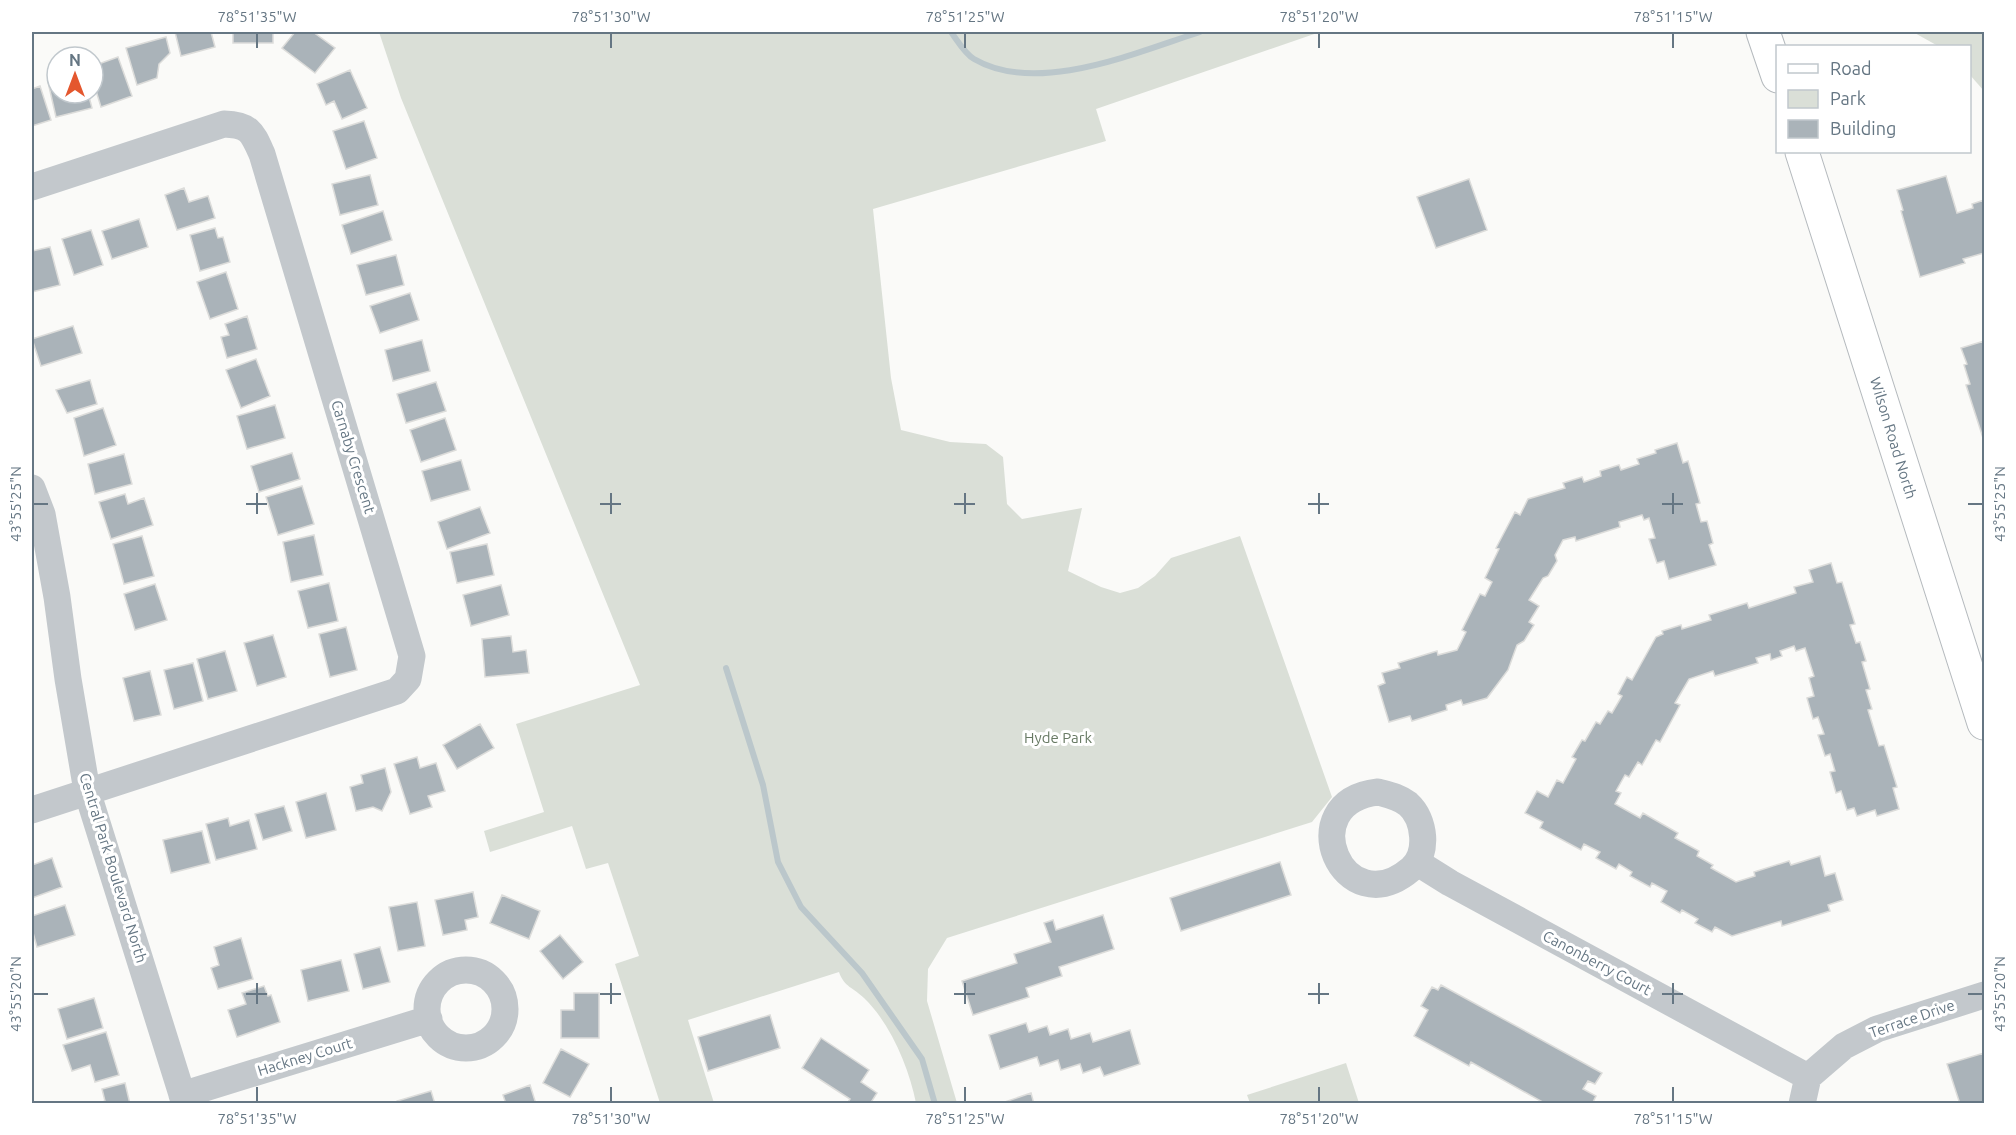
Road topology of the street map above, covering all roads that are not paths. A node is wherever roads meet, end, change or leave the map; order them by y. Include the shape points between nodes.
1 (1763, 32) edge
2 (1776, 70) edge
3 (1802, 153) edge
4 (32, 187) edge
5 (32, 488) edge
6 (1984, 723) edge
7 (87, 791) junction
8 (32, 810) edge
9 (1418, 863) dead end
10 (1984, 994) edge
11 (429, 1019) dead end
12 (1808, 1077) junction
13 (184, 1099) edge
14 (1802, 1104) edge

1 - 2 main road
3 - 6 main road, Wilson Road North
4 - 7 street, Carnaby Crescent via 224,124 241,125 253,133 412,656 408,679 397,691
5 - 7 street, Central Park Boulevard North via 42,514
7 - 8 street
7 - 13 street, Central Park Boulevard North
9 - 12 street, Canonberry Court
10 - 12 street, Terrace Drive via 1877,1029 1844,1046
11 - 13 street, Hackney Court
12 - 14 street

